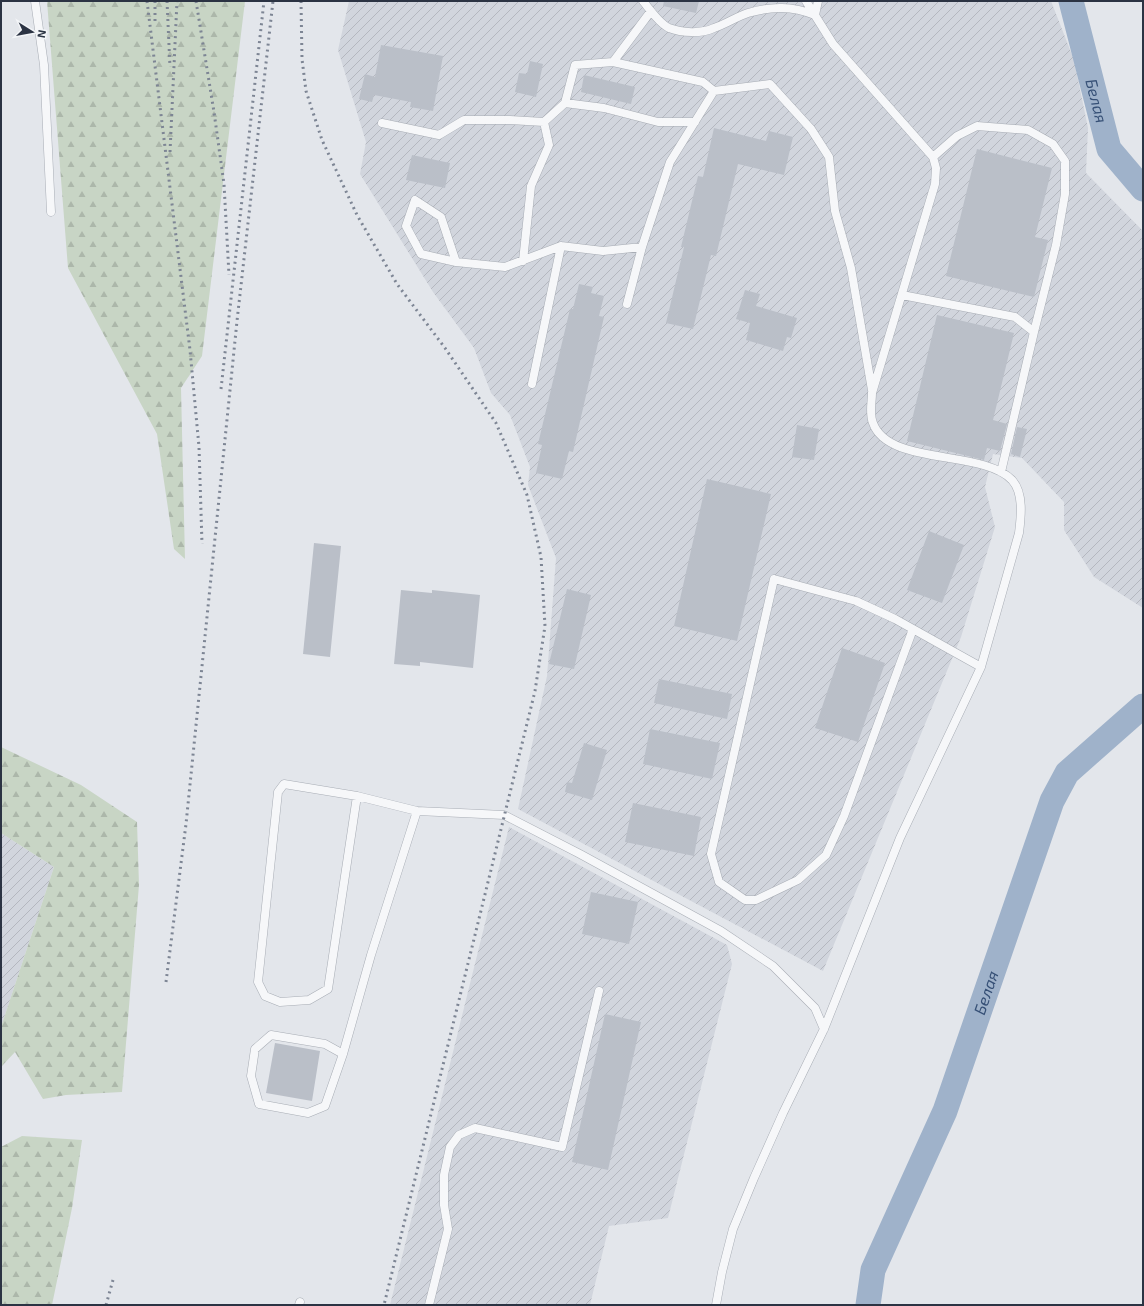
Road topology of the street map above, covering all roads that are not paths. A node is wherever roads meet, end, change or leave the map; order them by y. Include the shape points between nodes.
1 (35, 1) edge
2 (643, 1) edge
3 (806, 1) edge
4 (818, 1) edge
5 (651, 11) junction
6 (815, 15) junction
7 (613, 62) junction
8 (714, 91) junction
9 (565, 103) junction
10 (544, 122) junction
11 (695, 122) junction
12 (382, 123) dead end
13 (933, 157) junction
14 (51, 212) dead end
15 (561, 246) junction
16 (642, 247) junction
17 (522, 261) junction
18 (456, 262) junction
19 (902, 295) junction
20 (627, 304) dead end
21 (1034, 332) junction
22 (532, 384) dead end
23 (872, 393) junction
24 (1001, 472) junction
25 (912, 629) junction
26 (981, 667) junction
27 (357, 796) junction
28 (416, 811) junction
29 (599, 991) dead end
30 (824, 1028) junction
31 (343, 1054) junction
32 (429, 1305) edge
33 (716, 1305) edge

1 - 14 lane via 44,65
2 - 5 lane
3 - 6 lane
4 - 6 lane
5 - 6 lane via 668,27 690,33 713,29 748,13 766,9 785,7
5 - 7 lane
6 - 13 lane via 833,44
7 - 8 lane via 703,82
7 - 9 lane via 575,65
8 - 11 lane
8 - 23 lane via 770,84 811,129 829,157 835,212 851,268
9 - 10 lane
9 - 11 lane via 604,108 658,122
10 - 12 lane via 464,120 439,135
10 - 17 lane via 549,145 531,186
11 - 16 lane via 670,162
13 - 19 lane via 936,168 935,184
13 - 21 lane via 957,136 977,126 1028,130 1053,144 1065,161 1065,194 1056,245
15 - 16 lane via 602,251
15 - 17 lane
15 - 22 lane
16 - 20 lane
17 - 18 lane via 505,268
18 - 18 lane via 421,254 406,226 415,200 441,217
19 - 21 lane via 1015,317
19 - 23 lane
21 - 24 lane
23 - 24 lane via 872,422 878,433 887,441 906,449 974,463
24 - 26 lane via 1012,481 1018,491 1020,522
25 - 25 lane via 856,602 774,580 711,854 719,882 745,900 756,900 798,880 826,855 844,816
25 - 26 lane
26 - 30 lane via 900,838
27 - 27 lane via 284,784 278,792 258,982 265,996 280,1002 308,1000 328,989
27 - 28 lane
28 - 30 lane via 504,815 580,854 721,931 773,966 815,1008
28 - 31 lane
29 - 32 lane via 562,1147 475,1128 459,1135 450,1147 444,1183 448,1229
30 - 33 lane via 783,1113 733,1229
31 - 31 lane via 325,1106 308,1113 259,1104 251,1076 255,1049 271,1035 324,1044

